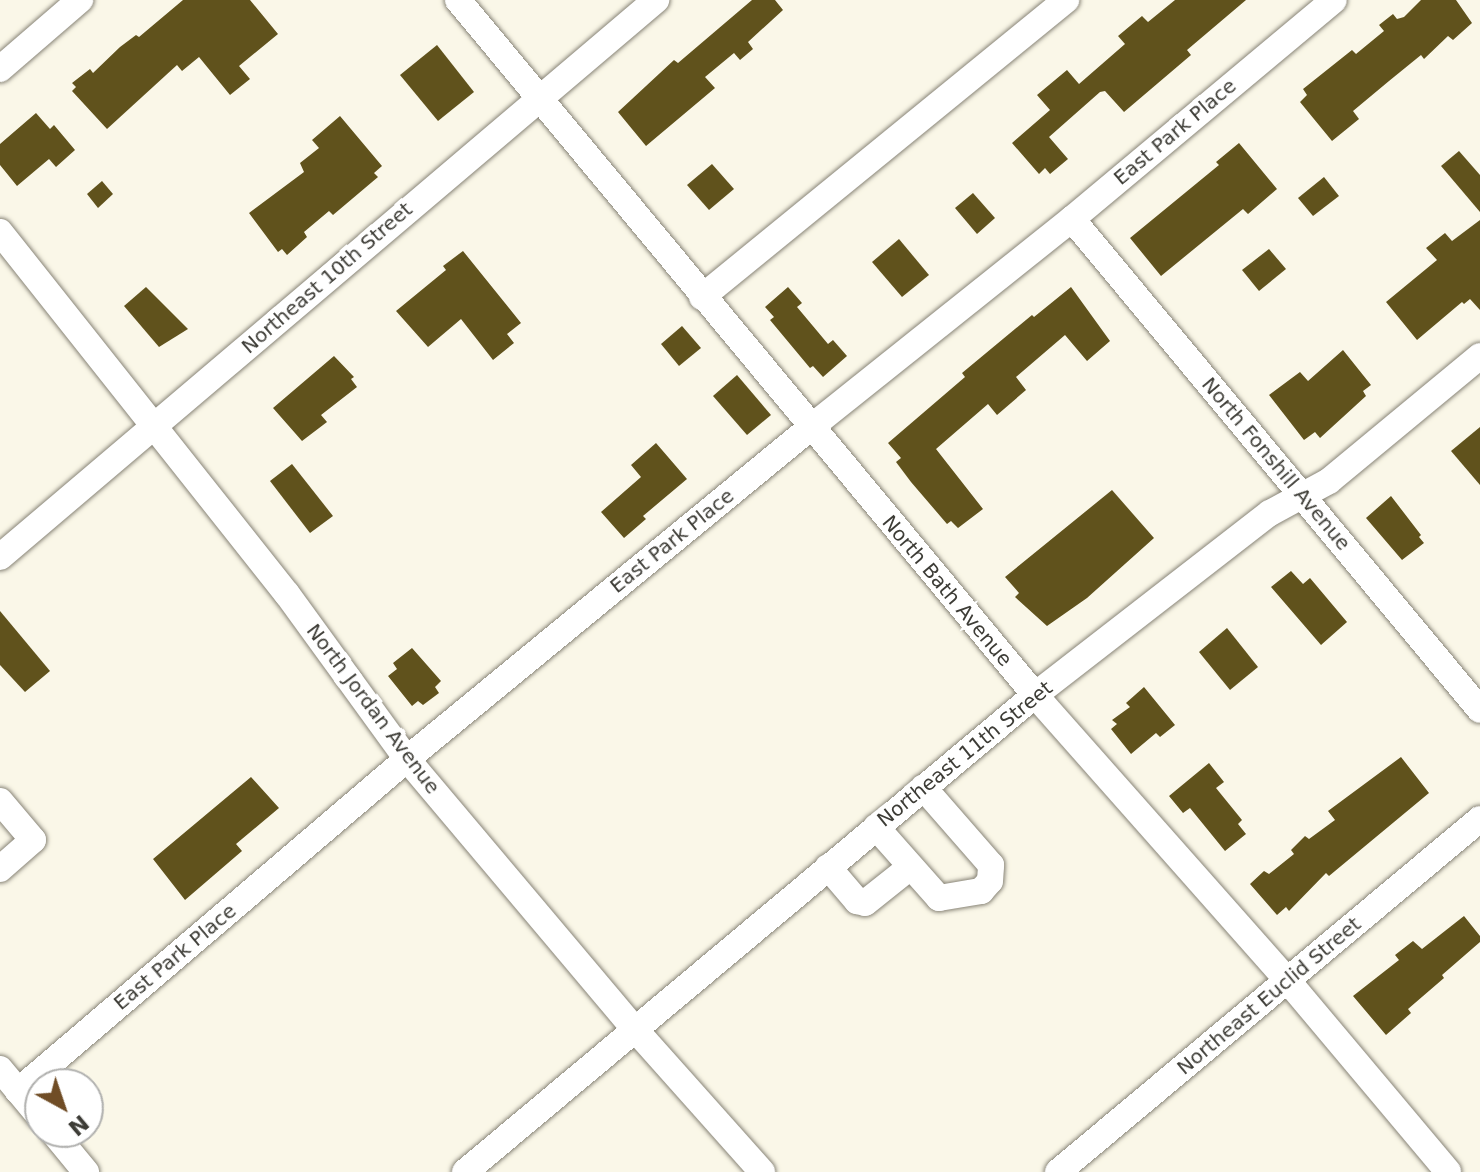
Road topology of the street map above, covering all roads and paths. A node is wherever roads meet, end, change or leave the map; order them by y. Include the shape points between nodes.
1 (80, 0) edge
2 (458, 0) edge
3 (656, 0) edge
4 (1066, 0) edge
5 (1334, 0) edge
6 (0, 69) edge
7 (538, 96) junction
8 (1072, 219) junction
9 (0, 232) edge
10 (702, 297) junction
11 (1480, 356) edge
12 (154, 427) junction
13 (810, 428) junction
14 (1302, 497) junction
15 (0, 557) edge
16 (1035, 695) junction
17 (1480, 710) edge
18 (407, 759) junction
19 (923, 787) junction
20 (0, 801) edge
21 (1480, 819) edge
22 (876, 827) junction
23 (828, 867) junction
24 (909, 868) junction
25 (0, 869) edge
26 (1288, 981) junction
27 (633, 1027) junction
28 (0, 1069) edge
29 (18, 1091) junction
30 (24, 1098) edge
31 (66, 1148) edge
32 (86, 1172) edge
33 (465, 1172) edge
34 (762, 1172) edge
35 (1058, 1172) edge
36 (1448, 1172) edge

1 - 6 street
2 - 7 street, North Bath Avenue
3 - 7 street, Northeast 10th Street
4 - 10 street
5 - 8 street, East Park Place
7 - 10 street, North Bath Avenue
7 - 12 street, Northeast 10th Street
8 - 13 street, East Park Place
8 - 14 street, North Fonshill Avenue
9 - 12 street, North Jordan Avenue
10 - 13 street, North Bath Avenue
11 - 14 street, Northeast 11th Street via 1329,481
12 - 15 street, Northeast 10th Street
12 - 18 street, North Jordan Avenue via 287,594
13 - 16 street, North Bath Avenue
13 - 18 street, East Park Place
14 - 16 street, Northeast 11th Street via 1270,513
14 - 17 street, North Fonshill Avenue
16 - 19 street, Northeast 11th Street
16 - 26 street, North Bath Avenue
18 - 27 street, North Jordan Avenue
18 - 29 street, East Park Place
19 - 22 street, Northeast 11th Street
19 - 24 street via 991,865 990,881 981,891 939,898
20 - 25 street via 33,840
21 - 26 street, Northeast Euclid Street
22 - 23 street, Northeast 11th Street
22 - 24 street
23 - 24 street via 857,901 865,903
23 - 27 street, Northeast 11th Street
26 - 35 street, Northeast Euclid Street
26 - 36 street, North Bath Avenue
27 - 33 street, Northeast 11th Street
27 - 34 street, North Jordan Avenue
28 - 29 street
29 - 30 street
31 - 32 street

